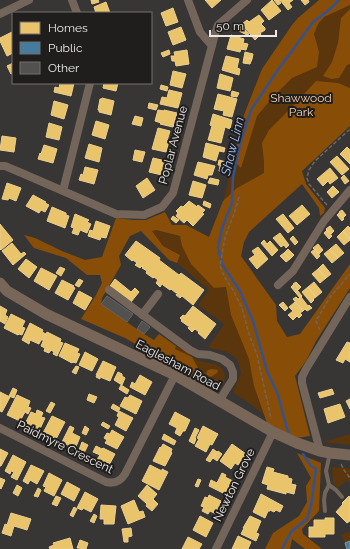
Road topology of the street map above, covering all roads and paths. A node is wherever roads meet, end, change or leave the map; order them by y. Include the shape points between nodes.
1 (29, 0) edge
2 (72, 0) edge
3 (188, 0) edge
4 (247, 0) edge
5 (77, 12) edge
6 (0, 14) edge
7 (212, 46) junction
8 (90, 84) edge
9 (350, 130) edge
10 (0, 166) edge
11 (350, 190) edge
12 (63, 191) junction
13 (239, 197) dead end
14 (332, 212) junction
15 (350, 274) edge
16 (0, 283) edge
17 (278, 285) dead end
18 (109, 290) dead end
19 (158, 294) dead end
20 (350, 296) edge
21 (142, 315) junction
22 (316, 321) dead end
23 (175, 375) junction
24 (219, 401) junction
25 (0, 428) edge
26 (273, 432) junction
27 (335, 453) edge
28 (350, 478) edge
29 (329, 485) junction
30 (342, 497) dead end
31 (326, 511) dead end
32 (216, 549) edge

1 - 6 street
2 - 5 street
3 - 7 street via 200,32
4 - 7 street, Poplar Avenue via 218,25
7 - 12 street, Poplar Avenue via 173,193 162,207 144,215 116,214
8 - 12 street
9 - 14 path via 315,162 307,178
10 - 12 street, Poplar Avenue
11 - 14 street
13 - 26 path via 225,237 220,266 242,308 257,355
14 - 17 street via 293,271
15 - 22 path via 330,297
16 - 23 street, Eaglesham Road via 8,291 46,314
18 - 21 street
19 - 21 street
20 - 27 street via 302,377 302,383
21 - 24 street via 190,350 222,359 230,365 233,379
23 - 24 street, Eaglesham Road
23 - 25 street, Paidmyre Crescent via 123,478 118,481 106,482
24 - 26 street, Eaglesham Road
26 - 27 street, Eaglesham Road via 297,444
26 - 32 street, Newton Grove
27 - 28 path
27 - 29 lane via 326,471
29 - 30 lane
29 - 31 lane via 324,500

